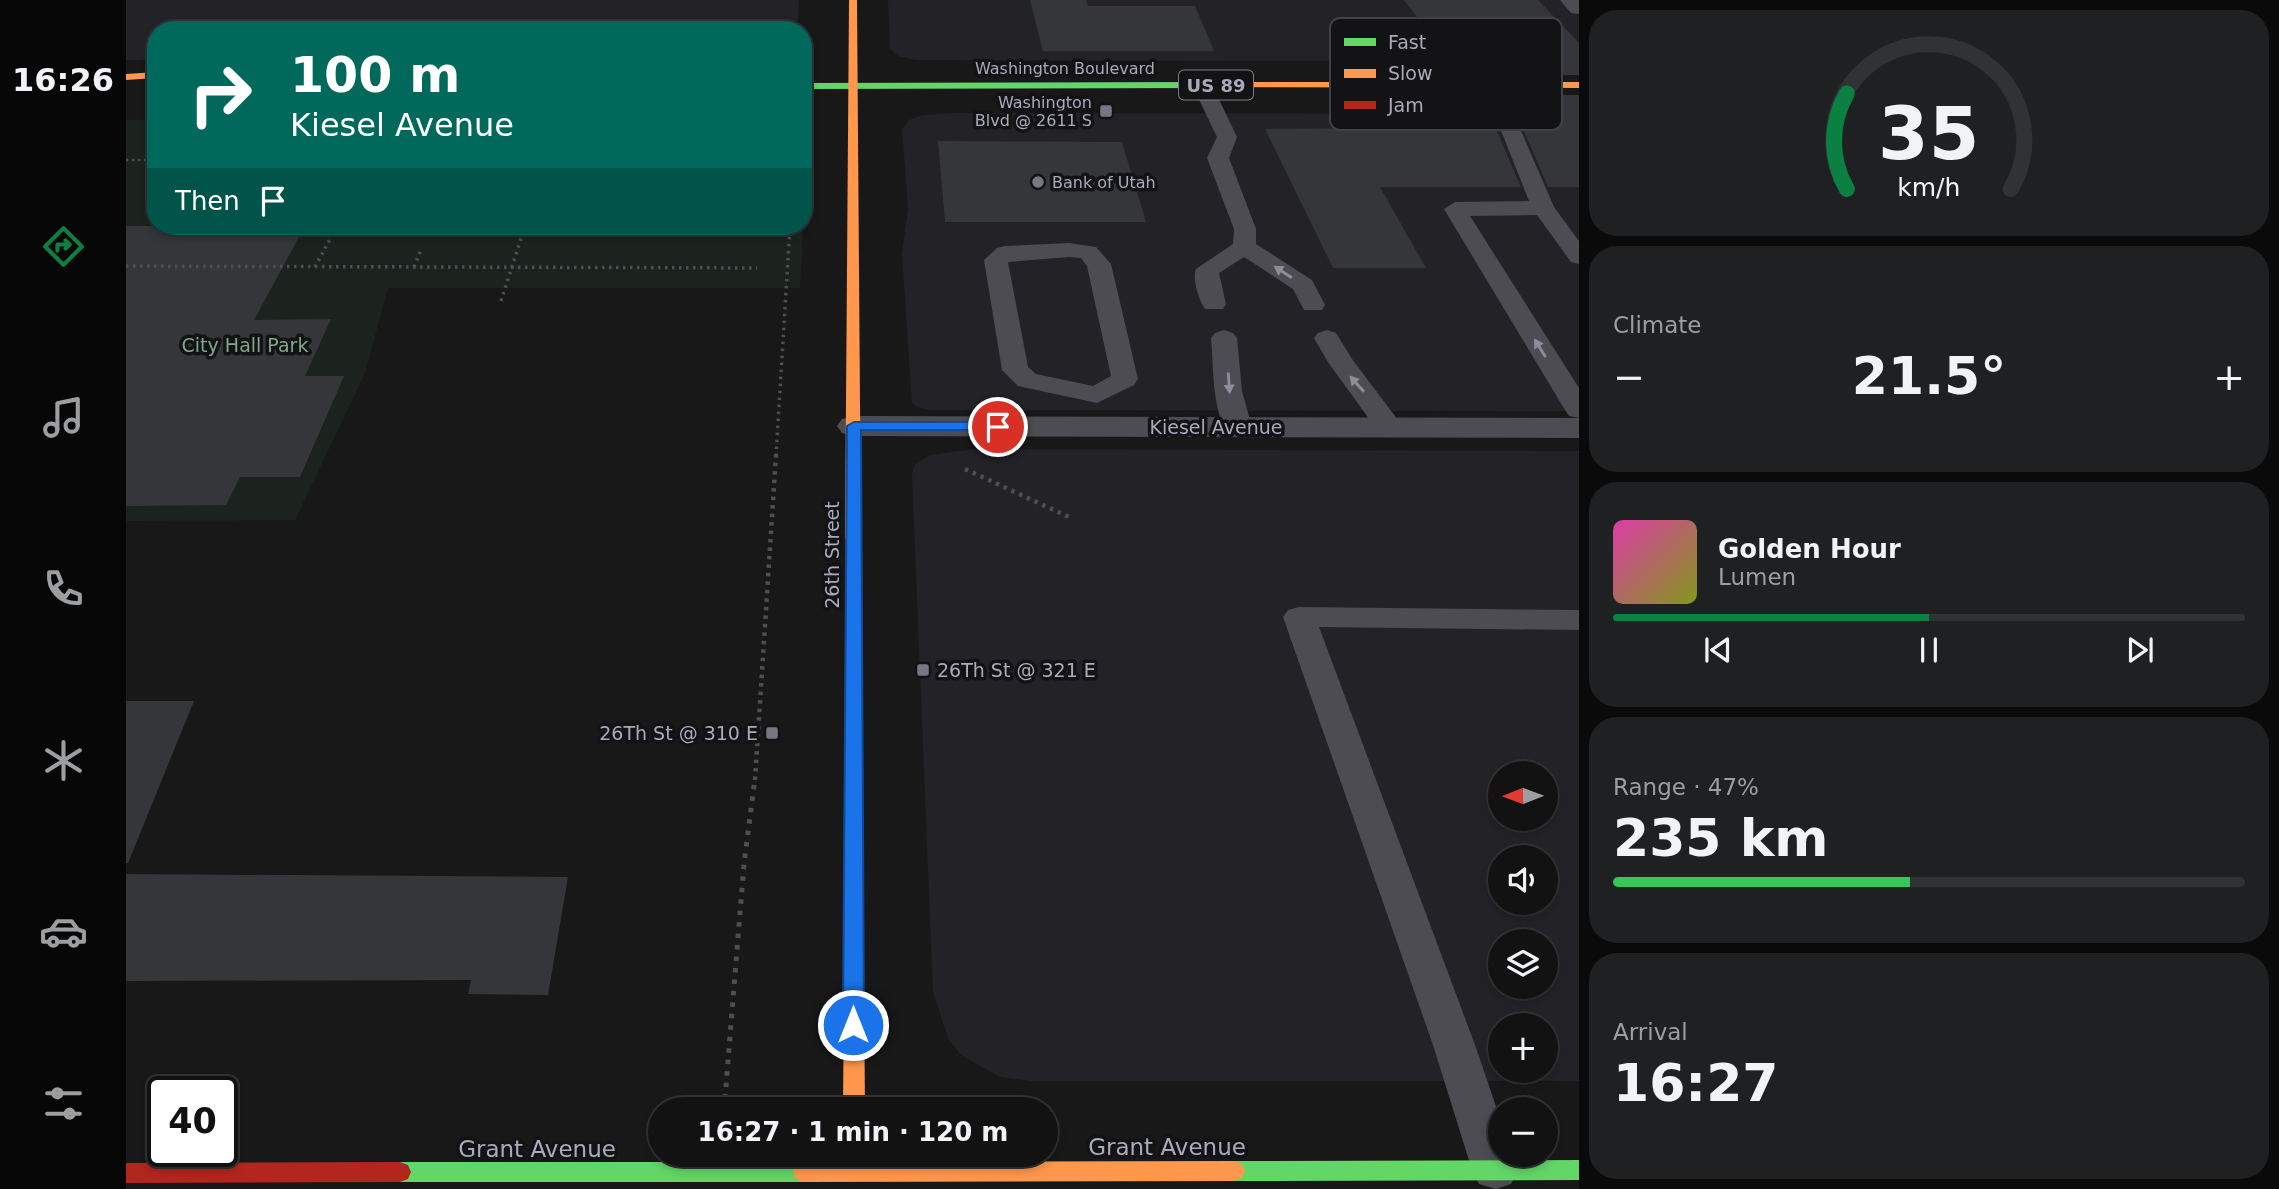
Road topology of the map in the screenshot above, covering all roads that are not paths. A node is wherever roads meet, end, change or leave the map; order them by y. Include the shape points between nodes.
1 (853, 0) edge
2 (1571, 0) edge
3 (1579, 8) edge
4 (147, 76) edge
5 (126, 77) edge
6 (1202, 85) junction
7 (1330, 85) edge
8 (812, 86) edge
9 (853, 86) junction
10 (1510, 130) edge
11 (1543, 208) junction
12 (1244, 247) junction
13 (1579, 257) edge
14 (1214, 304) dead end
15 (1313, 305) dead end
16 (1224, 338) dead end
17 (1327, 338) dead end
18 (1099, 411) junction
19 (1578, 425) edge
20 (854, 426) junction
21 (1238, 428) junction
22 (1390, 428) junction
23 (1579, 620) edge
24 (854, 1097) edge
25 (1058, 1165) edge
26 (648, 1166) edge
27 (854, 1167) edge
28 (1495, 1170) junction
29 (1579, 1170) edge
30 (126, 1172) edge
31 (854, 1189) edge

1 - 9 street, 26th Street
2 - 3 street
4 - 5 street
6 - 7 street, Washington Boulevard / US 89
6 - 9 street, Washington Boulevard / US 89
6 - 12 lane via 1227,137 1218,158 1245,229
8 - 9 street, Washington Boulevard / US 89
9 - 20 street, 26th Street
10 - 11 lane
11 - 13 lane
19 -> 11 lane via 1455,209
12 - 14 lane via 1208,269
15 -> 12 lane via 1303,285
16 -> 21 lane
22 -> 17 lane via 1377,405 1339,362
18 - 18 lane via 1125,379 1098,264 1088,252 1005,253 996,260 1015,370 1027,380
18 - 20 street, Kiesel Avenue
18 - 21 street, Kiesel Avenue
19 - 22 street, Kiesel Avenue
20 - 24 street, 26th Street
21 - 22 street, Kiesel Avenue
23 - 28 lane via 1299,617
25 - 28 street, Grant Avenue
26 - 30 street, Grant Avenue
27 - 31 street
28 - 29 street, Grant Avenue

